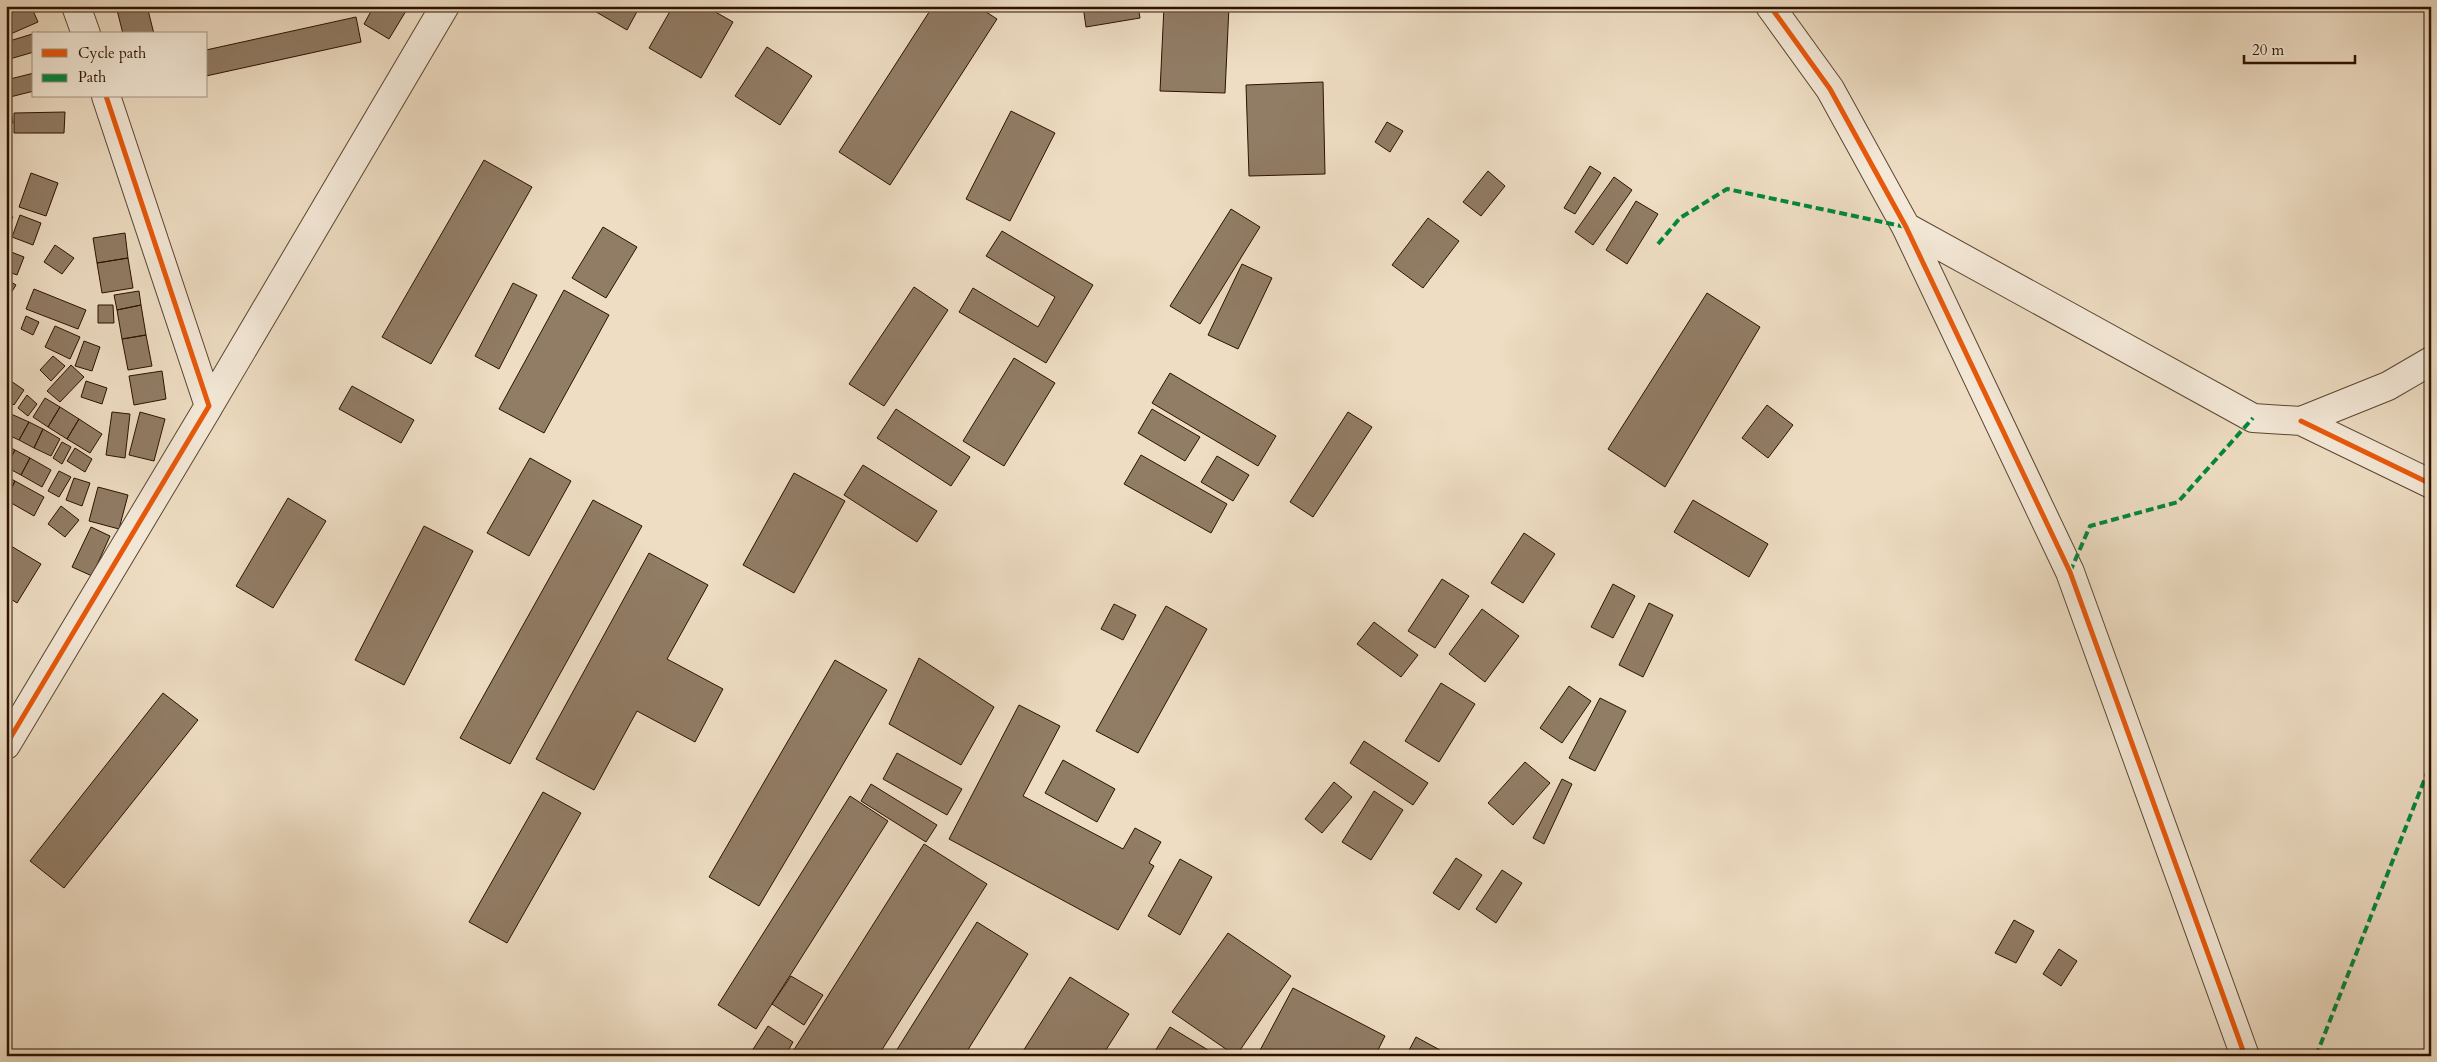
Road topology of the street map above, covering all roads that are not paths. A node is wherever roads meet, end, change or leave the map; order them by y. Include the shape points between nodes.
1 (76, 6) edge
2 (444, 6) edge
3 (1770, 6) edge
4 (85, 32) edge
5 (107, 98) edge
6 (1906, 228) junction
7 (2431, 362) edge
8 (209, 406) junction
9 (2301, 421) junction
10 (2431, 484) edge
11 (6, 745) edge
12 (2245, 1056) edge

1 - 4 street
2 - 8 street
3 - 6 street via 1830,89
5 - 8 street
6 - 9 street via 2253,418
6 - 12 street via 2070,572
7 - 9 street via 2388,386
8 - 11 street
9 - 10 street

